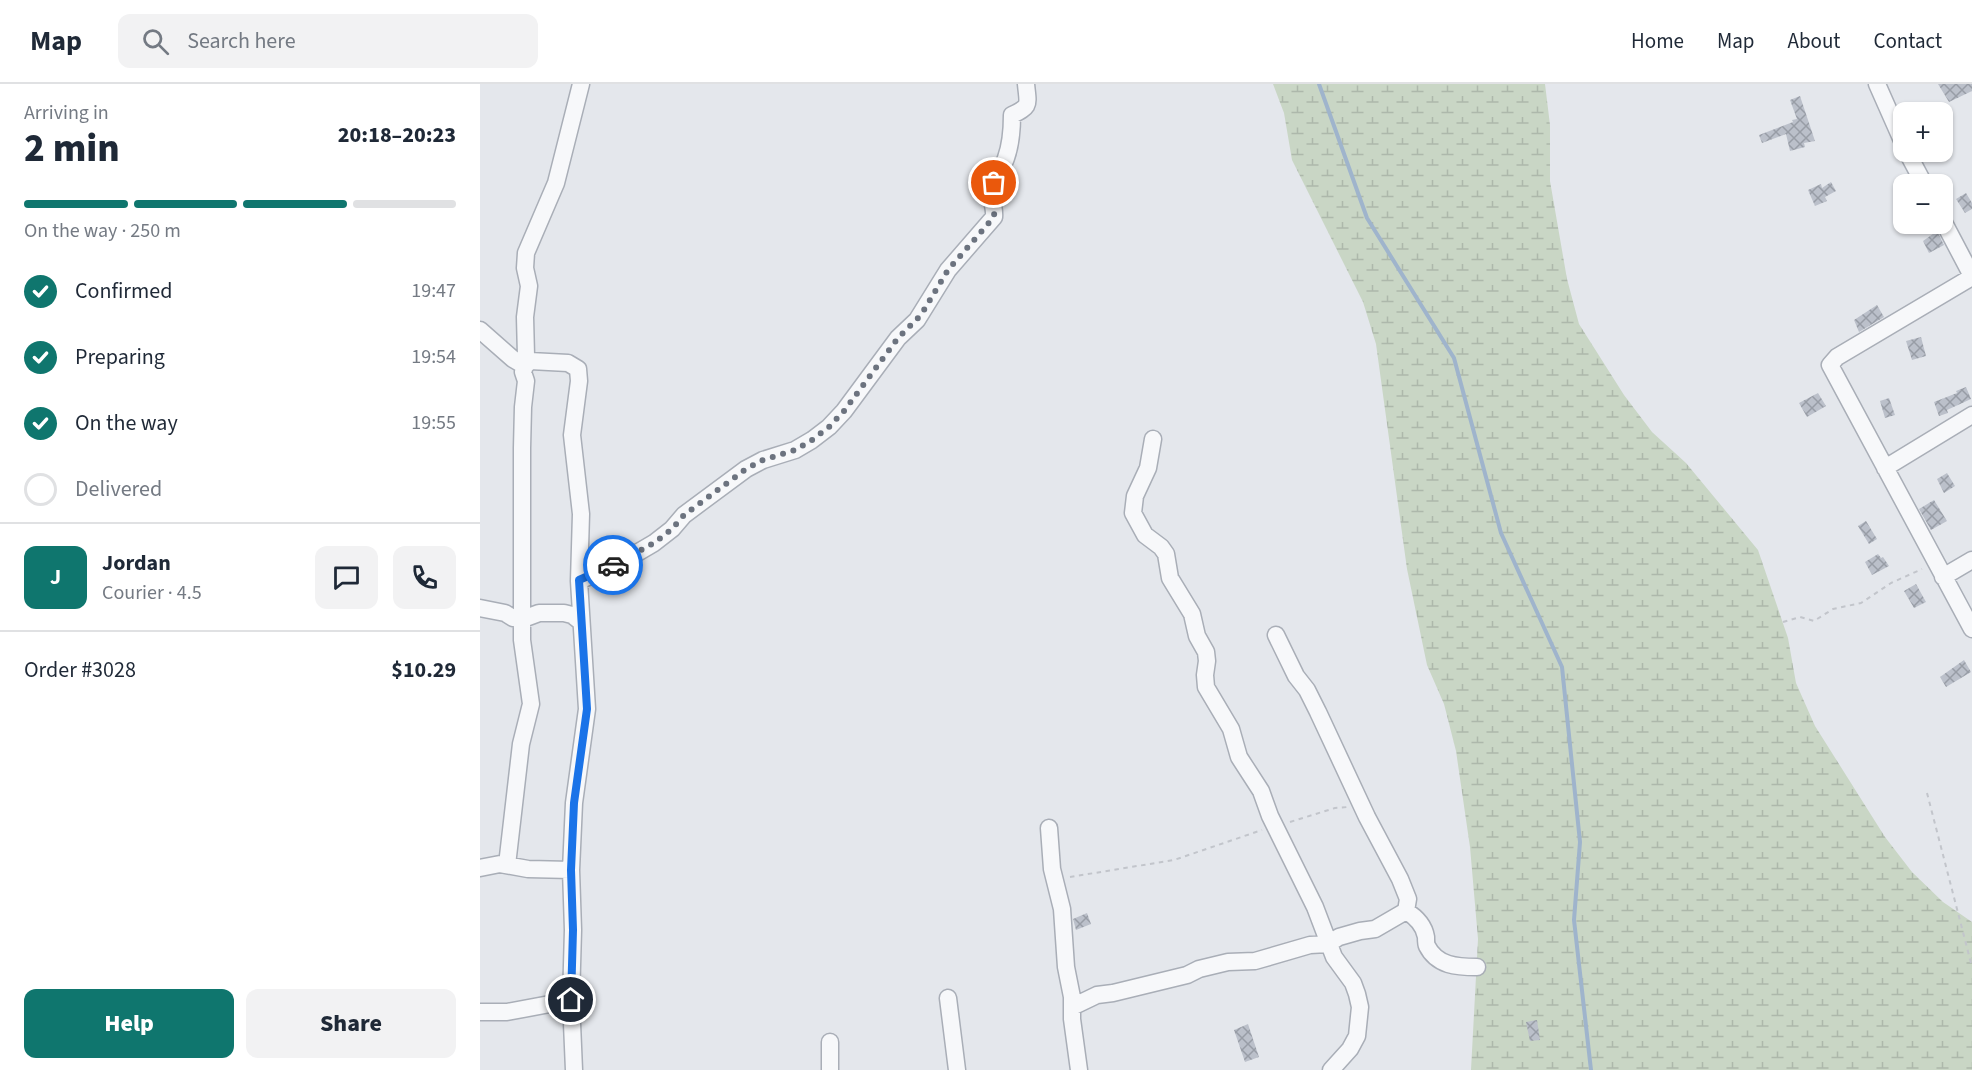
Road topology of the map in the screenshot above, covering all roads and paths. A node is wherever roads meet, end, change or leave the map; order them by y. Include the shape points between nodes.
1 (581, 84) edge
2 (1026, 84) edge
3 (1877, 84) edge
4 (1893, 120) edge
5 (1950, 234) edge
6 (1972, 277) edge
7 (480, 330) edge
8 (527, 364) junction
9 (1972, 415) edge
10 (1153, 439) dead end
11 (1885, 468) junction
12 (1972, 560) edge
13 (1940, 572) junction
14 (579, 580) junction
15 (480, 608) edge
16 (523, 619) junction
17 (581, 622) junction
18 (1783, 622) dead end
19 (1972, 629) edge
20 (1276, 635) dead end
21 (1927, 793) dead end
22 (1361, 805) junction
23 (1275, 826) junction
24 (1049, 828) dead end
25 (507, 866) junction
26 (480, 868) edge
27 (571, 870) junction
28 (1055, 880) junction
29 (1406, 912) junction
30 (1328, 944) junction
31 (1477, 967) dead end
32 (1972, 967) edge
33 (948, 998) dead end
34 (571, 1000) junction
35 (1072, 1007) junction
36 (480, 1012) edge
37 (830, 1042) dead end
38 (574, 1070) edge
39 (830, 1070) edge
40 (957, 1070) edge
41 (1079, 1070) edge
42 (1331, 1070) edge

1 - 8 street via 556,183 526,253
2 - 14 street via 1027,106 1012,115 1008,151 991,195 994,217 948,270 921,315 898,338 844,411 812,440 746,469 684,515 654,543
3 - 4 street
5 - 6 street
6 - 11 street via 1837,357 1830,365
7 - 8 street via 513,359
8 - 14 street via 568,363 578,369 572,435 581,514
8 - 16 street via 523,372
9 - 11 street
10 - 23 street via 1133,513 1145,535 1166,554 1170,578 1192,614 1206,652 1206,687 1231,729 1239,757 1261,791
11 - 13 street
12 - 13 street
13 - 18 path via 1918,569 1861,603 1833,609 1814,621 1800,617
13 - 19 street
14 - 17 street
15 - 16 street
16 - 17 street via 539,613 564,613
16 - 25 street via 531,704 521,744
17 - 27 street via 587,709 574,803
20 - 22 street via 1318,712
21 - 32 path
22 - 23 path via 1335,808
22 - 29 street via 1400,879 1408,899
23 - 28 path via 1174,860
23 - 30 street via 1315,907
24 - 28 street
25 - 26 street via 492,864
25 - 27 street
27 - 34 street
28 - 35 street via 1062,909
29 - 30 street via 1375,929 1339,937
29 - 31 street via 1416,916 1426,945 1439,961 1456,967
30 - 35 street via 1199,969 1097,995
30 - 42 street via 1353,983 1360,1007 1357,1036
33 - 40 street
34 - 36 street via 507,1012
34 - 38 street
35 - 41 street
37 - 39 street

